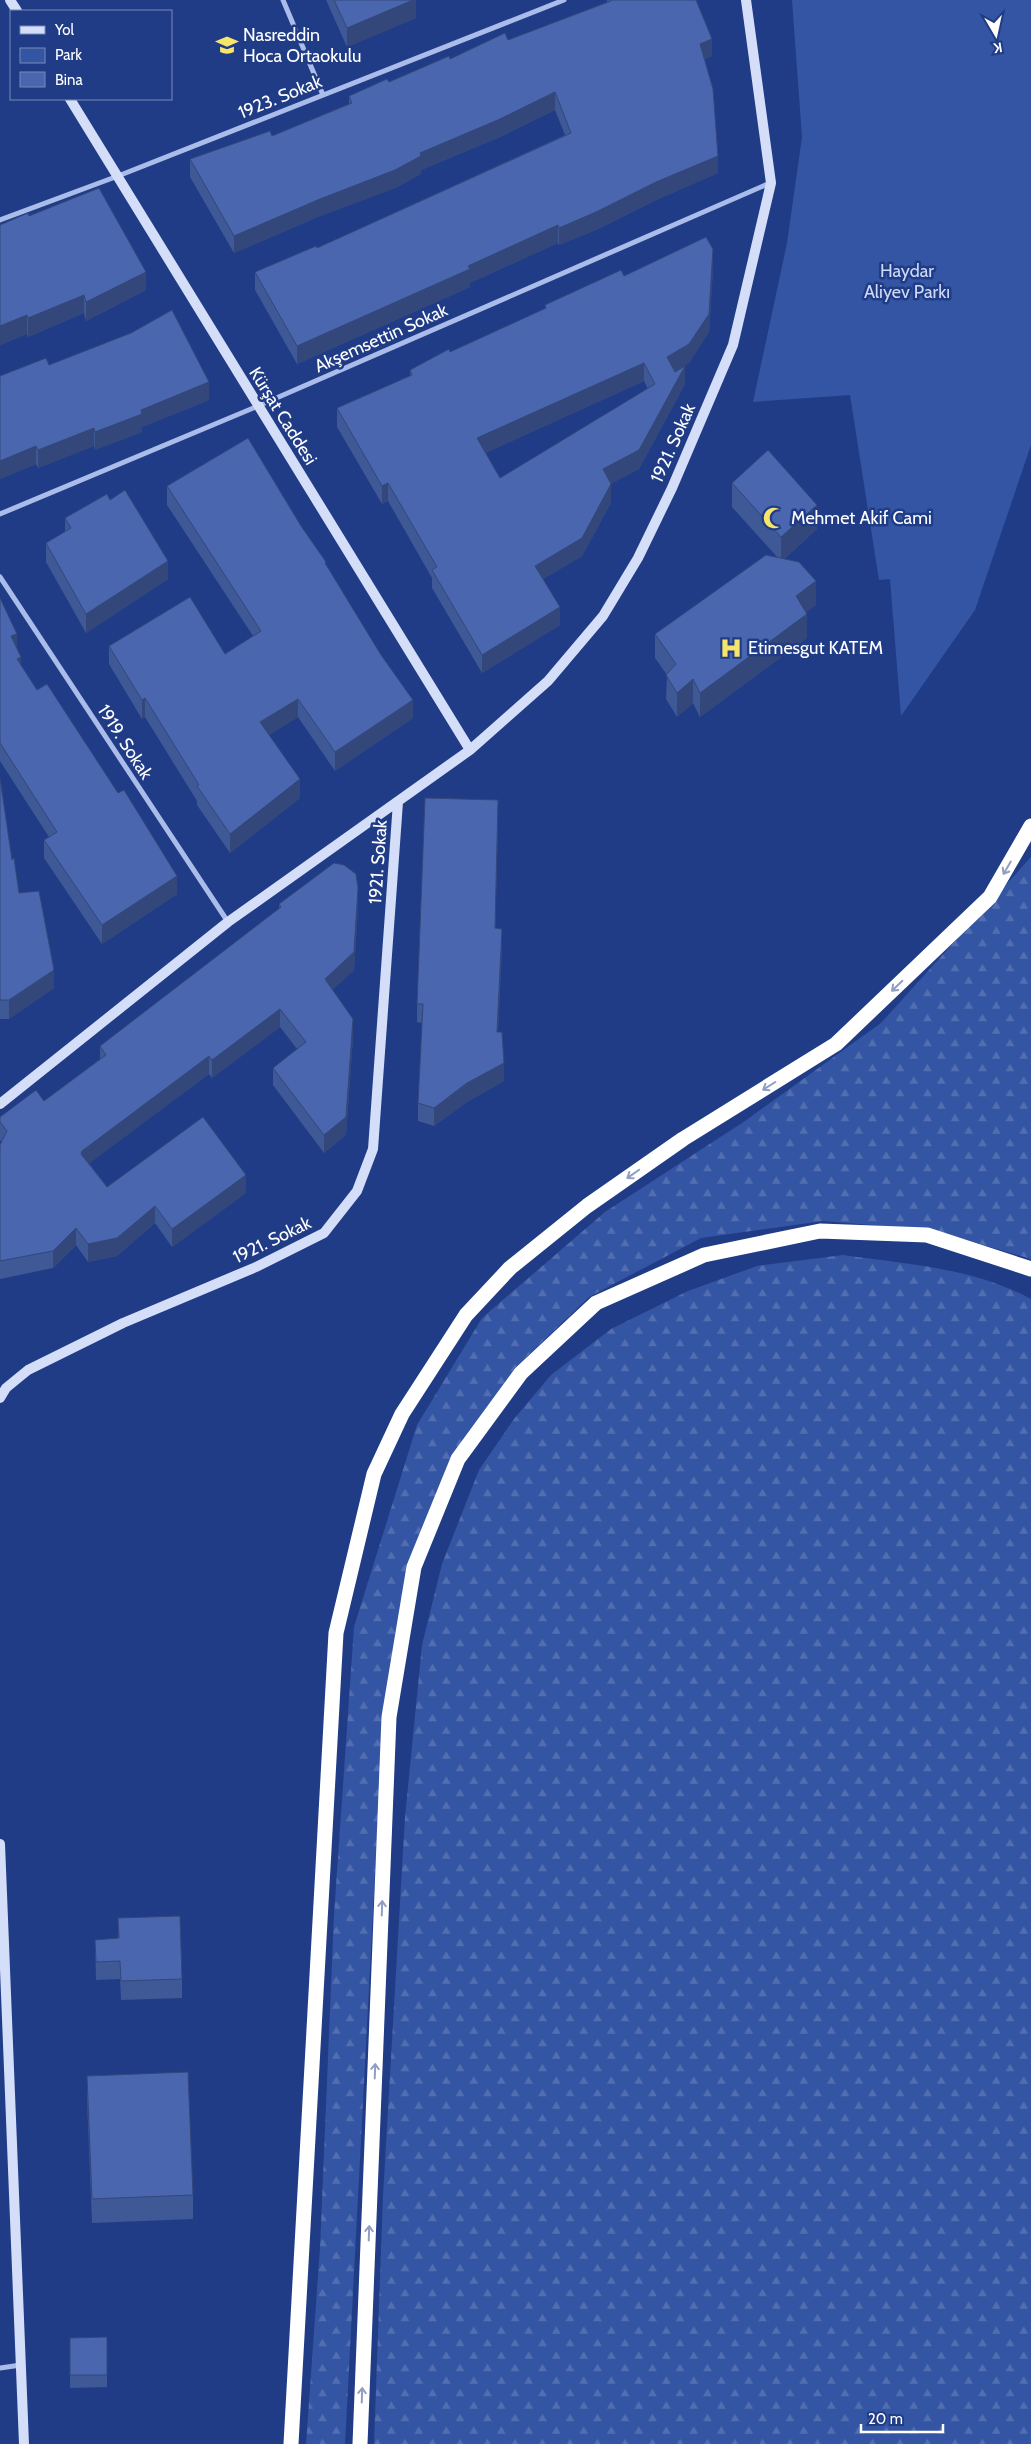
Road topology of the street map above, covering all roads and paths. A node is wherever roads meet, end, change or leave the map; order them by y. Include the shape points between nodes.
1 (283, 0) edge
2 (564, 0) edge
3 (746, 0) edge
4 (323, 95) junction
5 (71, 100) edge
6 (118, 176) junction
7 (771, 182) junction
8 (0, 220) edge
9 (258, 406) junction
10 (0, 514) edge
11 (0, 577) edge
12 (470, 750) junction
13 (398, 802) junction
14 (1031, 826) edge
15 (228, 922) junction
16 (0, 1104) edge
17 (1031, 1269) edge
18 (0, 1398) edge
19 (0, 1844) edge
20 (21, 2365) junction
21 (0, 2368) edge
22 (24, 2444) edge
23 (292, 2444) edge
24 (360, 2444) edge

1 - 4 street
2 - 4 street, 1923. Sokak
3 - 7 street, 1921. Sokak
4 - 6 street, 1923. Sokak
5 - 6 street, Kürşat Caddesi
6 - 8 street, 1923. Sokak
6 - 9 street, Kürşat Caddesi
7 - 9 street, Akşemsettin Sokak
7 - 12 street, 1921. Sokak via 734,345 638,558 603,616 548,681
9 - 10 street, Akşemsettin Sokak
9 - 12 street, Kürşat Caddesi
11 - 15 street, 1919. Sokak
12 - 13 street, 1921. Sokak
13 - 15 street, 1921. Sokak
13 - 18 street, 1921. Sokak via 373,1149 358,1191 324,1233 256,1267 123,1323 28,1370 6,1388
14 -> 23 highway via 990,897 836,1044 683,1139 587,1206 510,1268 466,1315 402,1414 374,1474 336,1633
15 - 16 street, 1921. Sokak
24 -> 17 highway via 389,1717 414,1567 458,1459 521,1373 596,1303 704,1256 820,1231 927,1236
19 - 20 street
20 - 21 street
20 - 22 street

